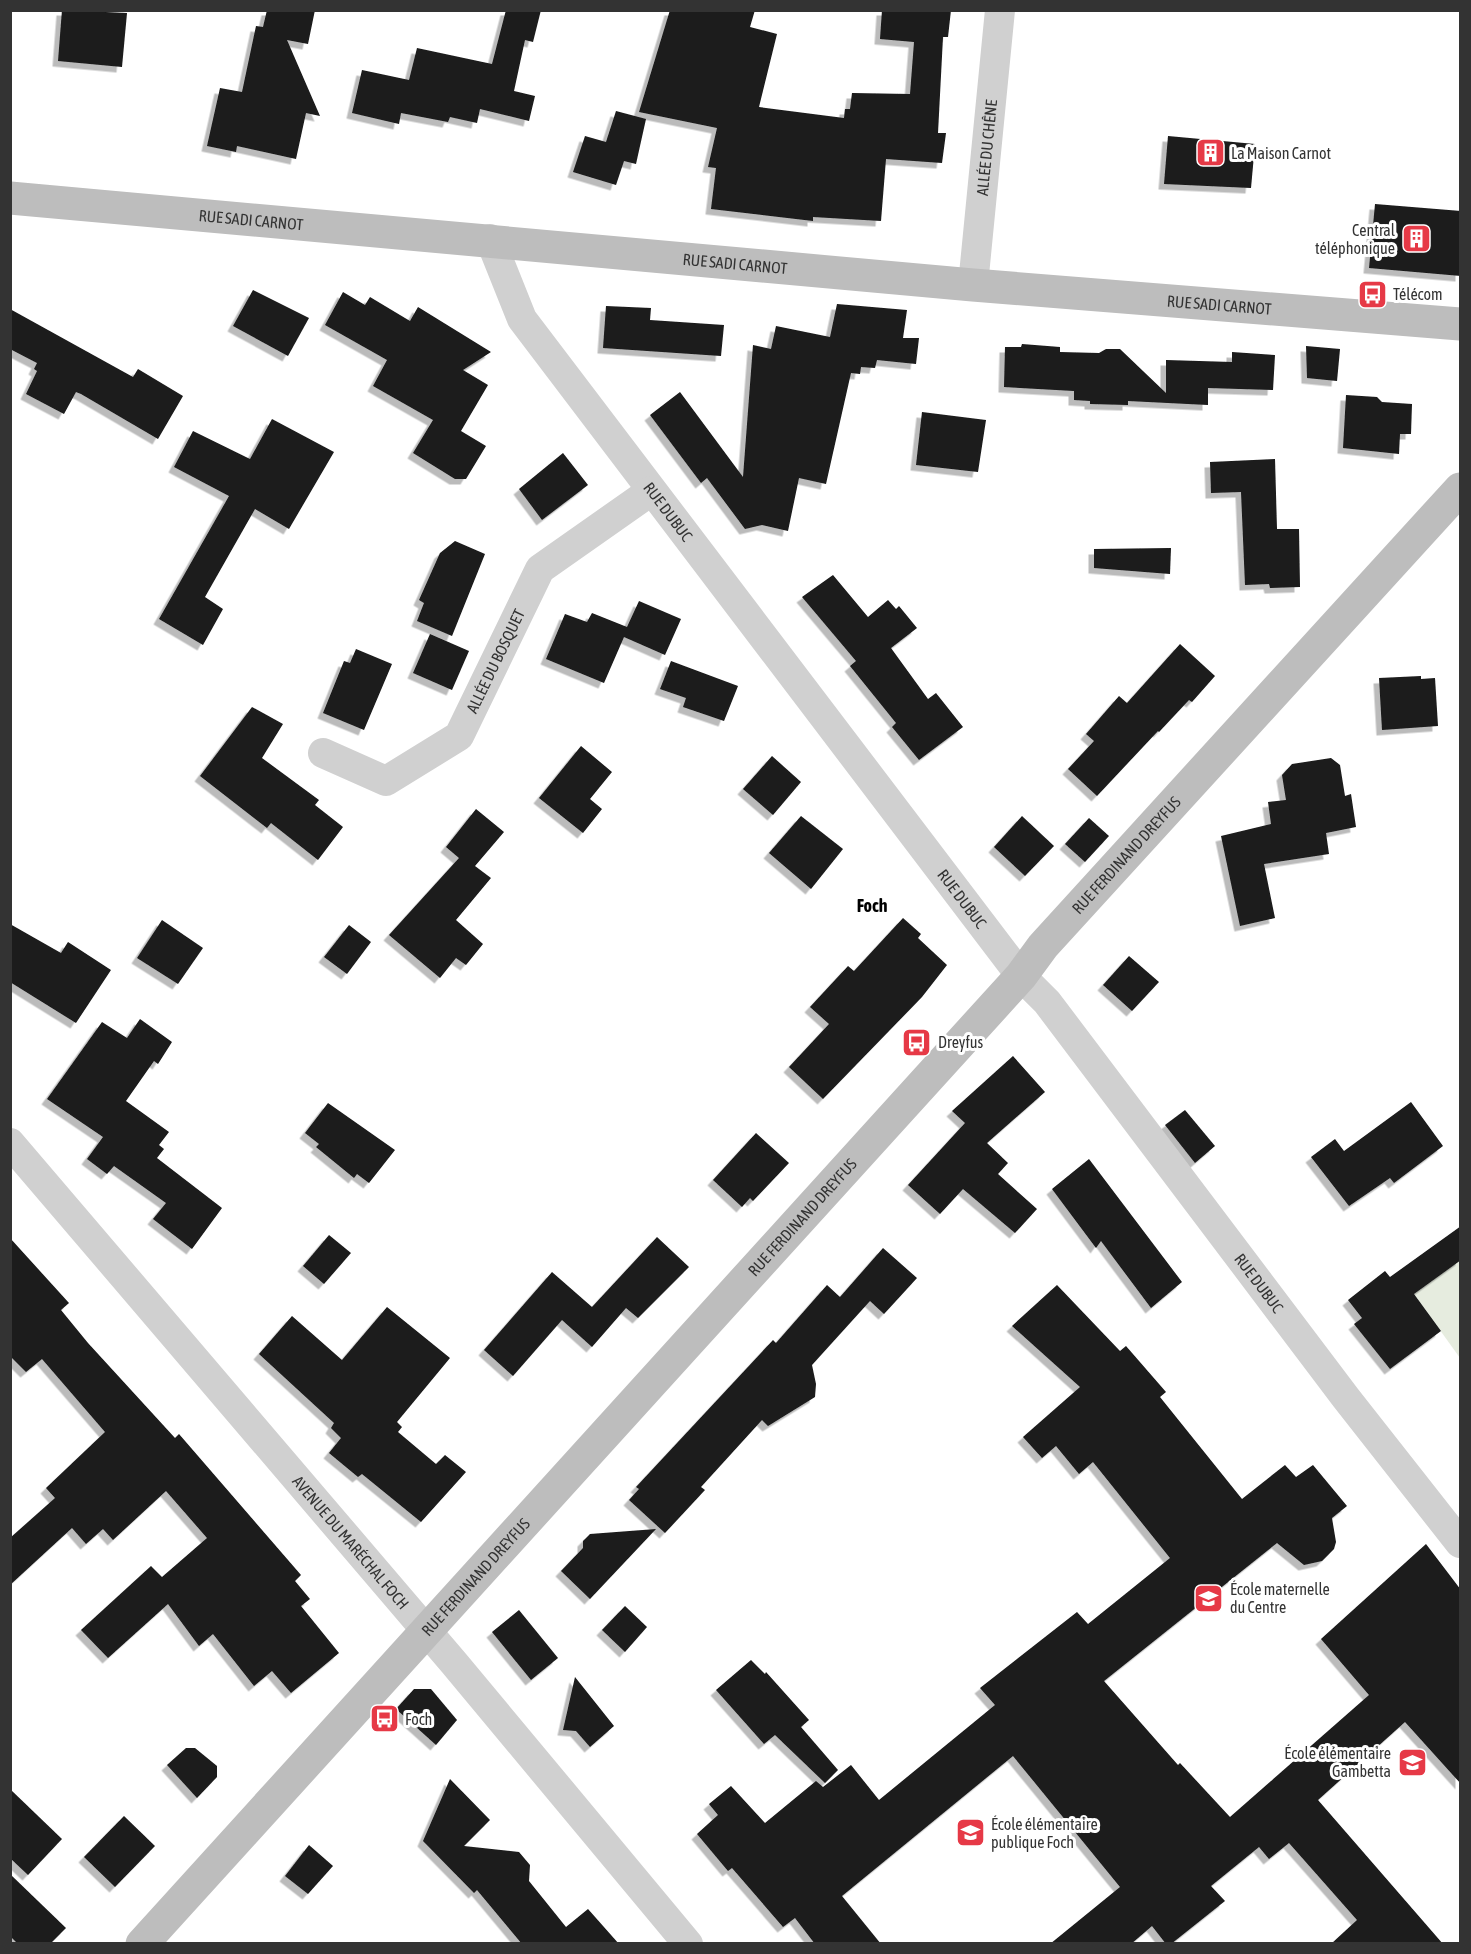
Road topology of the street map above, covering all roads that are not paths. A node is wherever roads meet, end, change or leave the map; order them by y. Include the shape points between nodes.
1 (1000, 10) edge
2 (10, 198) edge
3 (490, 239) junction
4 (973, 285) junction
5 (1461, 324) edge
6 (1461, 489) edge
7 (651, 491) junction
8 (323, 753) dead end
9 (1021, 976) junction
10 (10, 1143) edge
11 (1461, 1543) edge
12 (425, 1630) junction
13 (142, 1944) edge
14 (688, 1944) edge

1 - 4 street, ALLÉE DU CHÊNE
2 - 3 street, RUE SADI CARNOT
3 - 4 street, RUE SADI CARNOT
3 - 7 street, RUE DUBUC via 522,319
4 - 5 street, RUE SADI CARNOT
6 - 9 street, RUE FERDINAND DREYFUS via 1043,946
7 - 8 street, ALLÉE DU BOSQUET via 540,569 459,736 386,781
7 - 9 street, RUE DUBUC
9 - 11 street, RUE DUBUC via 1047,1002
9 - 12 street, RUE FERDINAND DREYFUS
10 - 12 street, AVENUE DU MARÉCHAL FOCH
12 - 13 street, RUE FERDINAND DREYFUS
12 - 14 street, AVENUE DU MARÉCHAL FOCH

